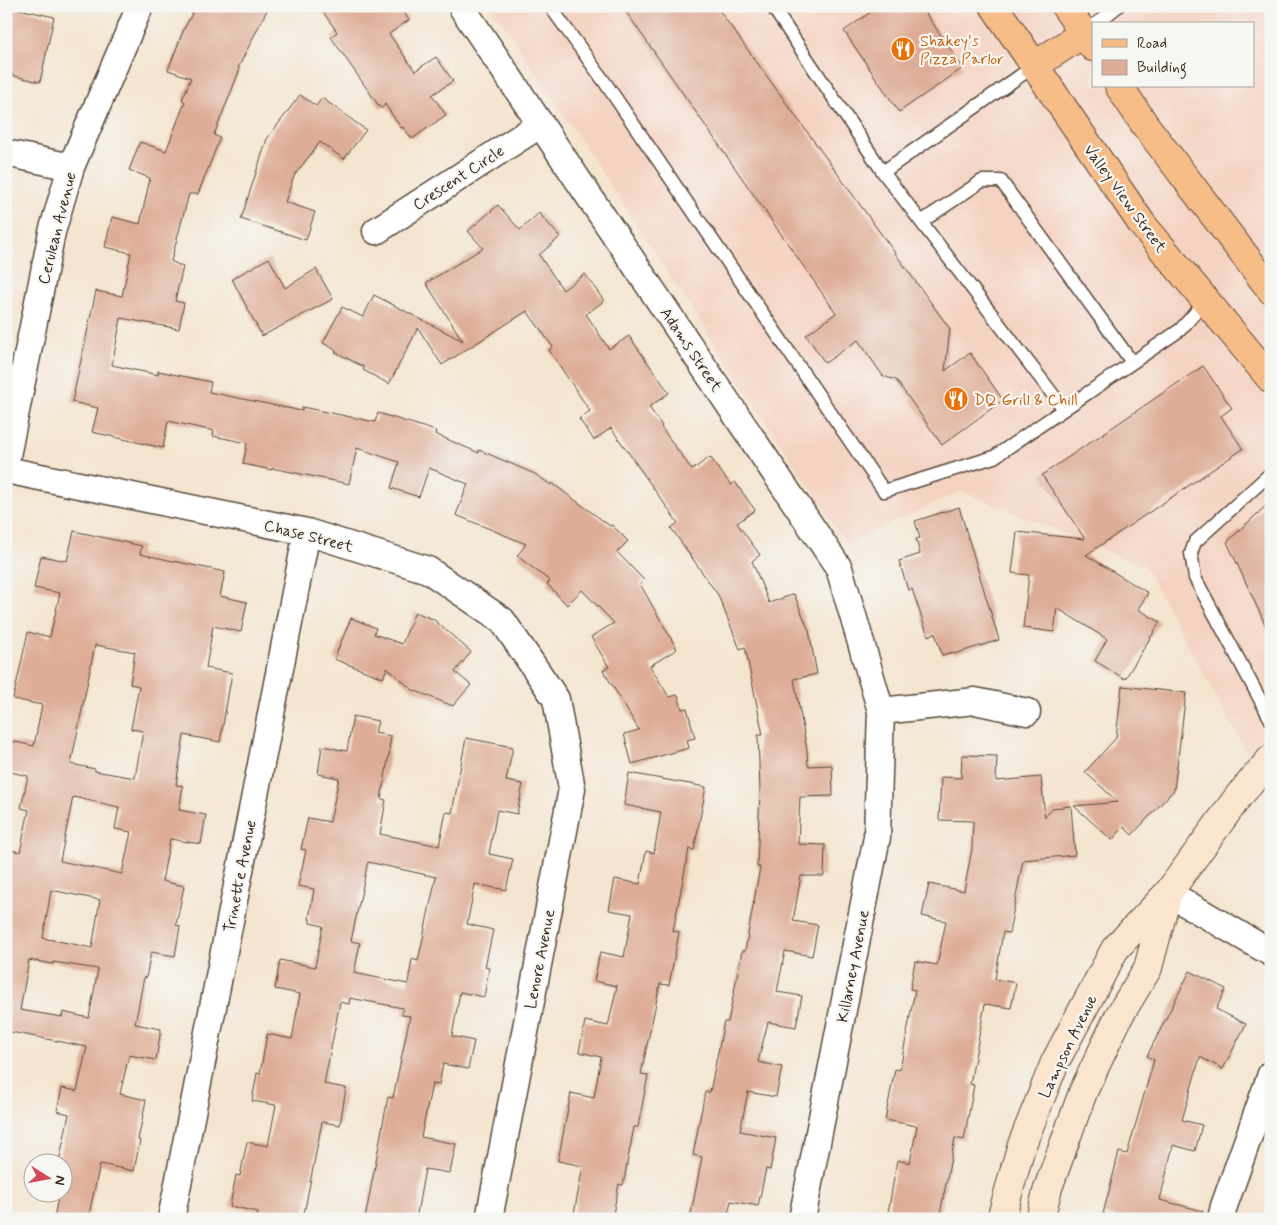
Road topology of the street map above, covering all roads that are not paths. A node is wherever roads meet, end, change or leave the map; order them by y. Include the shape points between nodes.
1 (140, 6) edge
2 (461, 6) edge
3 (550, 6) edge
4 (994, 6) edge
5 (1065, 6) edge
6 (1118, 6) edge
7 (779, 9) edge
8 (1103, 22) edge
9 (1092, 33) edge
10 (1034, 66) junction
11 (1120, 88) edge
12 (541, 124) junction
13 (6, 153) edge
14 (71, 167) junction
15 (883, 172) junction
16 (921, 222) junction
17 (376, 231) dead end
18 (1271, 290) edge
19 (1205, 302) junction
20 (1132, 362) junction
21 (1271, 379) edge
22 (1064, 410) junction
23 (6, 462) edge
24 (6, 470) edge
25 (1271, 473) edge
26 (307, 532) junction
27 (556, 699) joint
28 (881, 711) junction
29 (1027, 712) dead end
30 (1271, 720) edge
31 (1271, 759) edge
32 (1168, 893) junction
33 (1271, 953) edge
34 (1271, 1074) edge
35 (171, 1219) edge
36 (489, 1219) edge
37 (802, 1219) edge
38 (1001, 1219) edge
39 (1040, 1219) edge
40 (1221, 1219) edge

1 - 14 street, Cerulean Avenue
2 - 12 street, Adams Street
3 - 22 lane via 884,491 994,457
4 - 10 main road, Valley View Street
5 - 9 main road
6 - 8 lane
7 - 15 lane
9 - 10 main road
10 - 15 lane
10 - 19 main road, Valley View Street via 1142,224
11 - 18 main road via 1150,132
12 - 17 street, Crescent Circle
12 - 28 street, Adams Street via 839,568
13 - 14 street
14 - 23 street, Cerulean Avenue via 52,232
15 - 16 lane
16 - 20 lane via 982,181 1000,181
16 - 22 lane
19 - 20 lane via 1180,330
19 - 21 main road, Valley View Street
20 - 22 lane
24 - 26 street, Chase Street
25 - 30 lane via 1195,542 1191,553 1195,578
26 - 27 street, Chase Street via 428,570 502,620
26 - 35 street, Trinette Avenue
27 - 36 street, Lenore Avenue via 572,789
28 - 29 street via 975,701
28 - 37 street, Killarney Avenue via 877,837
31 - 32 main road, Lampson Avenue via 1238,797
32 - 33 street
32 - 38 main road, Lampson Avenue via 1115,949 1055,1062 1021,1147
32 - 39 main road, Lampson Avenue via 1148,968 1119,1016 1083,1092
34 - 40 street

